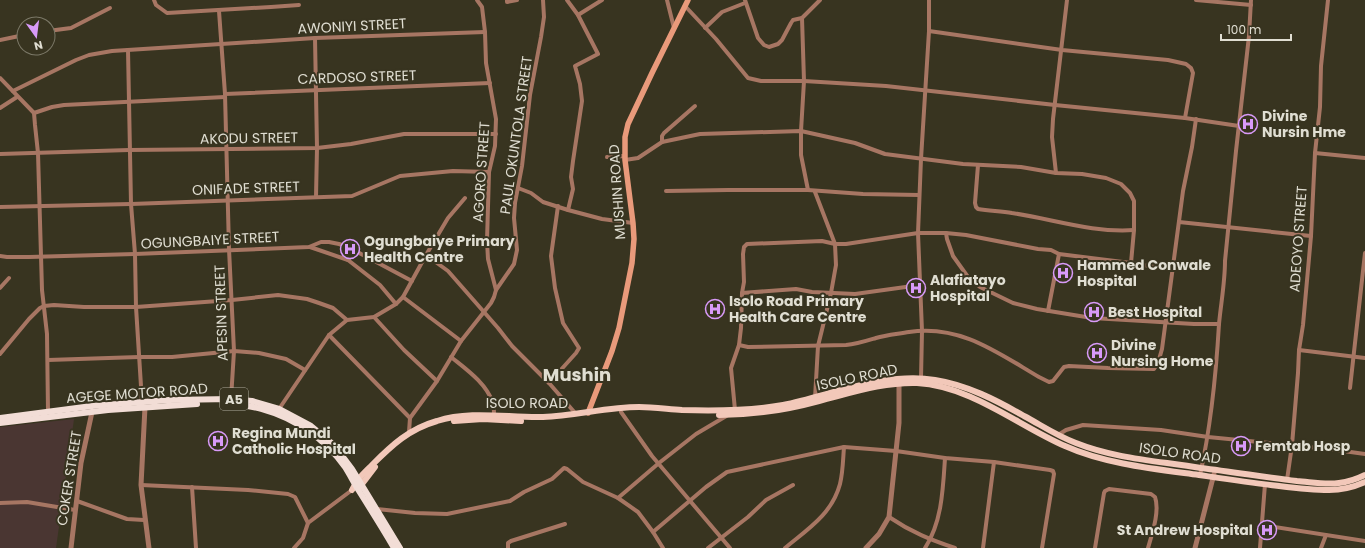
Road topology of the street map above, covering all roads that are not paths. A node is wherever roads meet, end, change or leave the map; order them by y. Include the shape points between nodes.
1 (154, 0) edge
2 (477, 0) edge
3 (507, 0) edge
4 (517, 0) edge
5 (543, 0) edge
6 (567, 0) edge
7 (602, 0) edge
8 (667, 0) edge
9 (688, 0) edge
10 (818, 0) edge
11 (929, 0) edge
12 (1067, 0) edge
13 (1196, 0) edge
14 (1328, 0) edge
15 (745, 1) edge
16 (1251, 2) edge
17 (300, 4) dead end
18 (686, 6) junction
19 (110, 8) dead end
20 (219, 11) junction
21 (578, 15) junction
22 (802, 18) junction
23 (674, 28) junction
24 (706, 28) junction
25 (56, 30) edge
26 (929, 31) junction
27 (485, 32) junction
28 (16, 37) edge
29 (315, 38) junction
30 (0, 40) edge
31 (221, 44) junction
32 (128, 50) junction
33 (1062, 50) junction
34 (0, 78) edge
35 (804, 81) junction
36 (490, 83) junction
37 (316, 90) junction
38 (13, 91) junction
39 (925, 92) junction
40 (17, 96) junction
41 (225, 96) junction
42 (128, 101) junction
43 (1054, 105) junction
44 (695, 106) dead end
45 (0, 108) edge
46 (34, 112) junction
47 (1186, 118) junction
48 (1196, 119) junction
49 (1239, 126) junction
50 (801, 131) junction
51 (496, 134) junction
52 (662, 142) junction
53 (318, 148) junction
54 (227, 149) junction
55 (129, 150) junction
56 (38, 153) junction
57 (1316, 153) junction
58 (0, 154) edge
59 (607, 157) dead end
60 (625, 158) junction
61 (1365, 158) edge
62 (921, 159) junction
63 (978, 165) junction
64 (489, 172) junction
65 (1056, 173) junction
66 (518, 188) junction
67 (808, 190) junction
68 (666, 191) dead end
69 (815, 192) junction
70 (919, 195) junction
71 (316, 197) junction
72 (464, 198) dead end
73 (228, 200) junction
74 (131, 204) junction
75 (39, 205) junction
76 (558, 206) junction
77 (0, 207) edge
78 (568, 210) junction
79 (1179, 222) junction
80 (633, 223) junction
81 (1229, 228) junction
82 (1134, 230) junction
83 (918, 232) junction
84 (946, 233) junction
85 (1311, 236) junction
86 (835, 244) junction
87 (309, 247) junction
88 (229, 249) junction
89 (354, 251) junction
90 (1365, 253) edge
91 (135, 254) junction
92 (1059, 254) junction
93 (426, 255) junction
94 (0, 256) edge
95 (42, 256) junction
96 (348, 260) junction
97 (1131, 262) junction
98 (1173, 270) junction
99 (9, 278) dead end
100 (412, 281) junction
101 (920, 285) junction
102 (0, 288) edge
103 (496, 290) junction
104 (742, 293) junction
105 (831, 293) junction
106 (404, 297) junction
107 (232, 300) junction
108 (396, 304) junction
109 (44, 306) junction
110 (136, 307) junction
111 (1048, 311) junction
112 (484, 312) junction
113 (374, 317) junction
114 (347, 320) junction
115 (1166, 322) junction
116 (1219, 324) junction
117 (922, 331) junction
118 (329, 335) junction
119 (461, 340) junction
120 (739, 345) junction
121 (818, 346) junction
122 (1299, 350) junction
123 (234, 351) junction
124 (0, 354) edge
125 (1354, 356) junction
126 (138, 357) junction
127 (451, 357) junction
128 (1365, 358) edge
129 (48, 360) junction
130 (305, 370) junction
131 (921, 378) junction
132 (437, 381) junction
133 (549, 383) junction
134 (899, 384) junction
135 (1350, 388) dead end
136 (841, 393) junction
137 (815, 398) junction
138 (231, 399) junction
139 (995, 401) junction
140 (143, 405) junction
141 (991, 407) junction
142 (92, 409) junction
143 (279, 409) junction
144 (735, 410) junction
145 (48, 411) junction
146 (621, 412) junction
147 (588, 413) junction
148 (576, 414) junction
149 (494, 415) junction
150 (729, 415) junction
151 (0, 418) edge
152 (410, 418) junction
153 (0, 424) edge
154 (410, 432) junction
155 (1058, 435) junction
156 (1208, 437) junction
157 (1292, 445) junction
158 (844, 447) junction
159 (896, 452) junction
160 (1365, 454) edge
161 (945, 458) junction
162 (994, 462) junction
163 (659, 463) junction
164 (1202, 468) junction
165 (1215, 470) junction
166 (1200, 475) junction
167 (1365, 475) edge
168 (1214, 478) junction
169 (1287, 480) junction
170 (1365, 482) edge
171 (1265, 484) junction
172 (140, 485) junction
173 (357, 485) junction
174 (793, 485) dead end
175 (192, 487) junction
176 (618, 498) junction
177 (690, 500) junction
178 (77, 502) junction
179 (0, 503) edge
180 (376, 509) junction
181 (75, 510) junction
182 (889, 517) junction
183 (144, 520) junction
184 (308, 523) junction
185 (565, 524) dead end
186 (1262, 525) junction
187 (653, 532) junction
188 (1326, 535) junction
189 (721, 538) junction
190 (930, 540) junction
191 (1365, 542) edge
192 (71, 548) edge
193 (149, 548) edge
194 (196, 548) edge
195 (294, 548) edge
196 (394, 548) edge
197 (400, 548) edge
198 (508, 548) edge
199 (663, 548) edge
200 (708, 548) edge
201 (730, 548) edge
202 (785, 548) edge
203 (866, 548) edge
204 (925, 548) edge
205 (955, 548) edge
206 (983, 548) edge
207 (1042, 548) edge
208 (1095, 548) edge
209 (1148, 548) edge
210 (1195, 548) edge
211 (1260, 548) edge
212 (1322, 548) edge

1 - 20 street via 156,5 167,13
2 - 27 street, AGORO STREET via 482,7
3 - 4 street
5 - 66 street, PAUL OKUNTOLA STREET via 544,17 530,95
6 - 21 street
7 - 21 street
8 - 23 street
9 - 18 main road, MUSHIN ROAD
10 - 22 street
11 - 26 street
12 - 33 street
13 - 16 street
14 - 57 street, ADEOYO STREET
15 - 22 street via 758,38 764,45 778,44 791,22
15 - 24 street via 722,12
16 - 49 street
17 - 20 street
18 - 23 main road, MUSHIN ROAD
18 - 24 street
19 - 25 street via 71,28
20 - 31 street, APESIN STREET
21 - 78 street via 598,54 575,66 582,101 571,177 573,188
22 - 35 street
23 - 60 main road, MUSHIN ROAD via 628,124
24 - 35 street via 748,78 761,81
26 - 33 street
26 - 39 street
27 - 29 street, AWONIYI STREET
27 - 36 street, AGORO STREET via 486,63
28 - 30 street
29 - 31 street, AWONIYI STREET
29 - 37 street
31 - 32 street, AWONIYI STREET
31 - 41 street, APESIN STREET
32 - 38 street, AWONIYI STREET via 82,58
32 - 42 street
33 - 43 street
33 - 47 street via 1186,64 1192,73
34 - 38 street
35 - 39 street via 886,86
35 - 50 street
36 - 37 street, CARDOSO STREET
36 - 51 street, AGORO STREET
37 - 41 street, CARDOSO STREET
37 - 53 street
38 - 40 street
39 - 43 street
39 - 62 street
40 - 45 street
40 - 46 street
41 - 42 street, CARDOSO STREET
41 - 54 street, APESIN STREET
42 - 46 street, CARDOSO STREET via 64,105
42 - 55 street
43 - 47 street
43 - 65 street via 1052,137
44 - 52 street via 664,132
46 - 56 street
47 - 48 street
48 - 49 street
48 - 79 street
49 - 81 street
50 - 52 street via 700,134
50 - 62 street via 855,143 885,154
50 - 67 street via 801,155
51 - 53 street, AKODU STREET via 404,134 356,144
51 - 64 street, AGORO STREET
52 - 60 street via 638,158
53 - 54 street, AKODU STREET
53 - 71 street
54 - 55 street, AKODU STREET
54 - 73 street, APESIN STREET
55 - 56 street, AKODU STREET
55 - 74 street
56 - 58 street, AKODU STREET
56 - 75 street
57 - 61 street
57 - 85 street, ADEOYO STREET
59 - 60 street
60 - 80 main road, MUSHIN ROAD
62 - 63 street
62 - 70 street
63 - 65 street
63 - 82 street via 978,209 1081,227
64 - 71 street, ONIFADE STREET via 453,171 400,176 352,196
64 - 103 street, AGORO STREET via 488,259
65 - 82 street via 1106,178 1121,184 1134,201
66 - 76 street via 543,202
66 - 103 street, PAUL OKUNTOLA STREET via 514,218 517,250 514,264
67 - 68 street
67 - 69 street
69 - 70 street
69 - 86 street
70 - 83 street
71 - 73 street, ONIFADE STREET
72 - 93 street via 448,218
73 - 74 street, ONIFADE STREET
73 - 88 street, APESIN STREET
74 - 75 street, ONIFADE STREET
74 - 91 street
75 - 77 street, ONIFADE STREET
75 - 95 street
76 - 78 street
76 - 133 street via 551,256 555,288 563,323 579,348
78 - 80 street via 602,219
79 - 81 street
79 - 98 street
80 - 147 main road, MUSHIN ROAD via 632,263 619,328
81 - 85 street
81 - 116 street
82 - 97 street
83 - 84 street
83 - 86 street via 857,243
83 - 101 street
84 - 92 street via 1051,250
84 - 111 street via 953,256 968,277 980,287 1013,303
85 - 122 street, ADEOYO STREET
86 - 104 street via 822,241 747,244 743,254
86 - 105 street via 836,265
87 - 88 street, OGUNGBAIYE STREET
87 - 89 street, OGUNGBAIYE STREET via 329,242
87 - 96 street
88 - 91 street, OGUNGBAIYE STREET
88 - 107 street, APESIN STREET
89 - 96 street
89 - 100 street, OGUNGBAIYE STREET
90 - 125 street
91 - 95 street, OGUNGBAIYE STREET
91 - 110 street
92 - 97 street
92 - 111 street
93 - 100 street
93 - 112 street via 448,271
94 - 95 street, OGUNGBAIYE STREET
95 - 109 street
96 - 108 street via 380,285
97 - 98 street
98 - 115 street
99 - 102 street
100 - 106 street
101 - 105 street via 855,294
101 - 117 street
103 - 112 street, PAUL OKUNTOLA STREET
104 - 105 street via 796,290
104 - 120 street via 742,328
105 - 121 street
106 - 108 street
106 - 119 street
107 - 110 street
107 - 114 street via 278,294 307,298 332,308
107 - 123 street, APESIN STREET
108 - 113 street
109 - 110 street
109 - 124 street via 29,319
109 - 129 street
110 - 126 street
111 - 115 street via 1092,318
112 - 119 street, PAUL OKUNTOLA STREET
112 - 133 street via 512,346
113 - 114 street
113 - 132 street
114 - 118 street
115 - 116 street
115 - 117 street via 1162,349 1154,369 1069,366 1064,367 1054,381 1049,382 974,340 948,333
116 - 156 street
117 - 121 street via 881,337 856,344
117 - 131 street
118 - 130 street
118 - 152 street
119 - 127 street, PAUL OKUNTOLA STREET
120 - 121 street
120 - 144 street via 731,368
121 - 137 street
122 - 125 street
122 - 157 street, ADEOYO STREET
123 - 126 street via 172,357
123 - 130 street via 254,352 286,359
123 - 138 street, APESIN STREET
125 - 128 street
125 - 135 street
126 - 129 street
126 - 140 street
127 - 132 street, PAUL OKUNTOLA STREET
127 - 149 street via 475,376 486,389 493,404
129 - 145 street
130 - 143 street
131 - 136 main road, ISOLO ROAD via 878,382
131 - 139 main road, ISOLO ROAD via 966,388
132 - 152 street, PAUL OKUNTOLA STREET
133 - 148 street
134 - 136 main road, ISOLO ROAD
134 - 141 main road, ISOLO ROAD via 918,383 939,387
134 - 159 street
136 - 137 main road, ISOLO ROAD
136 - 150 main road, ISOLO ROAD via 780,410
137 - 144 main road, ISOLO ROAD via 772,407
138 - 140 highway, AGEGE MOTOR ROAD / A5
138 - 143 highway, AGEGE MOTOR ROAD / A5 via 252,401
139 - 141 main road
139 - 155 main road, ISOLO ROAD
140 - 142 highway, AGEGE MOTOR ROAD / A5
140 - 172 street
140 - 173 highway, AGEGE MOTOR ROAD / A5 via 230,403 273,412 297,423 318,437
141 - 166 main road, ISOLO ROAD via 1078,451 1116,461
142 - 145 highway, AGEGE MOTOR ROAD / A5
142 - 153 highway, AGEGE MOTOR ROAD / A5
142 - 178 street, COKER STREET via 81,464
143 - 173 highway, AGEGE MOTOR ROAD / A5 via 311,426 334,445
144 - 147 main road, ISOLO ROAD via 638,407
145 - 151 highway, AGEGE MOTOR ROAD / A5
146 - 150 main road, ISOLO ROAD via 644,410
146 - 163 street
146 - 173 main road, ISOLO ROAD via 560,420 478,419 437,424 412,434
147 - 148 main road, ISOLO ROAD
148 - 149 main road, ISOLO ROAD via 541,417
149 - 154 main road, ISOLO ROAD via 446,418
150 - 163 street via 696,434
152 - 154 street
154 - 173 main road, ISOLO ROAD via 394,444
155 - 156 street via 1083,425 1161,430
155 - 164 main road, ISOLO ROAD via 1105,452
156 - 157 street
156 - 164 street
157 - 160 street
157 - 169 street, ADEOYO STREET
158 - 159 street
158 - 177 street via 727,472
158 - 202 street via 840,485 834,502 824,515
159 - 161 street
159 - 182 street
161 - 162 street
161 - 190 street via 942,498
162 - 206 street
162 - 207 street via 1053,471
163 - 176 street
163 - 177 street
164 - 165 main road, ISOLO ROAD
164 - 166 street
165 - 168 street
165 - 169 main road, ISOLO ROAD
166 - 168 main road, ISOLO ROAD
167 - 169 main road, ISOLO ROAD via 1338,483
168 - 171 main road, ISOLO ROAD
168 - 210 street
170 - 171 main road, ISOLO ROAD via 1331,490
171 - 186 street
172 - 175 street
172 - 183 street
173 - 180 highway, AGEGE MOTOR ROAD / A5
173 - 184 street
173 - 196 highway, AGEGE MOTOR ROAD / A5
174 - 189 street via 766,500
175 - 184 street via 288,494 295,497
175 - 194 street
176 - 180 street via 583,482 564,468 552,479 510,501 447,514
176 - 187 street via 638,512
177 - 187 street
177 - 189 street
178 - 181 street, COKER STREET
178 - 183 street via 127,519
179 - 181 street via 27,502
180 - 197 highway, AGEGE MOTOR ROAD / A5
181 - 192 street, COKER STREET
182 - 190 street
182 - 203 street via 879,534
183 - 193 street
184 - 195 street via 302,538
185 - 198 street via 508,543
186 - 188 street
186 - 211 street
187 - 199 street
188 - 191 street
188 - 212 street
189 - 200 street
189 - 201 street
190 - 204 street
190 - 205 street
208 - 209 street via 1104,493 1109,489 1151,494 1155,497 1157,511

